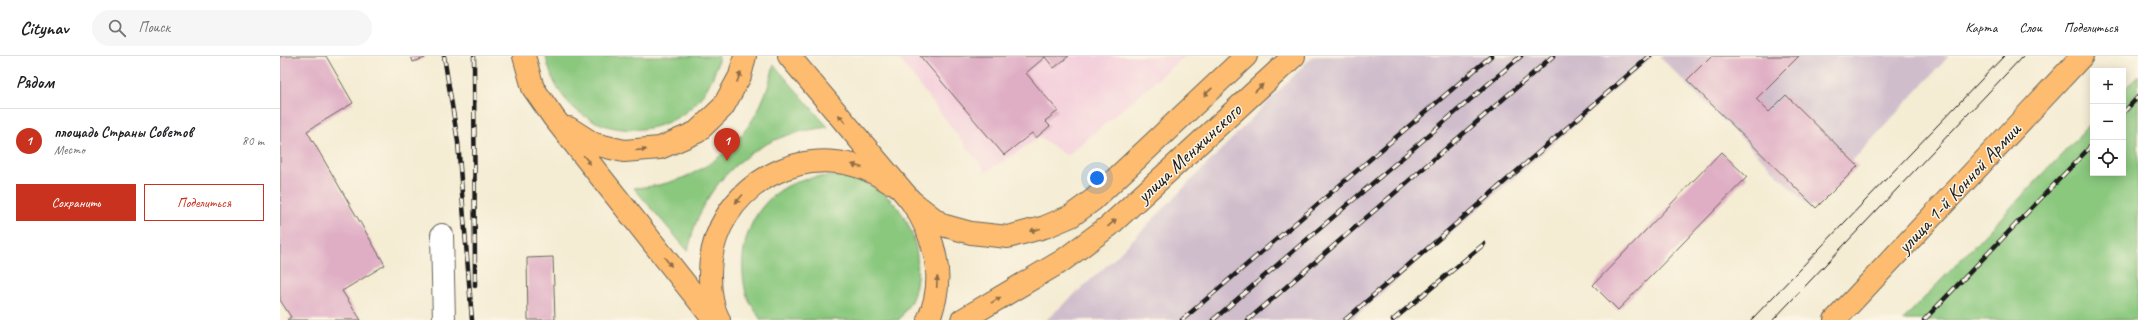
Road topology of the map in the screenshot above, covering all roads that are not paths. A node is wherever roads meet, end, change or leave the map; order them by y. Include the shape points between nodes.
1 (511, 56) edge
2 (524, 56) edge
3 (745, 56) edge
4 (789, 56) edge
5 (1246, 56) edge
6 (1294, 56) edge
7 (2082, 56) edge
8 (533, 88) junction
9 (554, 118) junction
10 (907, 197) junction
11 (442, 235) dead end
12 (444, 320) edge
13 (714, 320) edge
14 (719, 320) edge
15 (928, 320) edge
16 (962, 320) edge
17 (1835, 320) edge

1 - 8 main road
2 - 8 main road
9 -> 3 main road via 594,144 624,151 660,148 698,132 723,107 740,76
10 -> 4 main road
5 -> 10 main road, улица Менжинского via 1094,200 1071,216 1045,227 1008,237 971,233 942,225
16 -> 6 main road, улица Менжинского via 1062,260 1109,226
7 - 17 main road, улица 1-й Конной Армии
8 - 9 main road
9 -> 13 main road
10 -> 14 main road via 876,173 854,165 827,161 786,167 752,185 728,212 713,246 710,289
15 -> 10 main road via 936,294 938,268 933,242 923,218
11 - 12 lane

